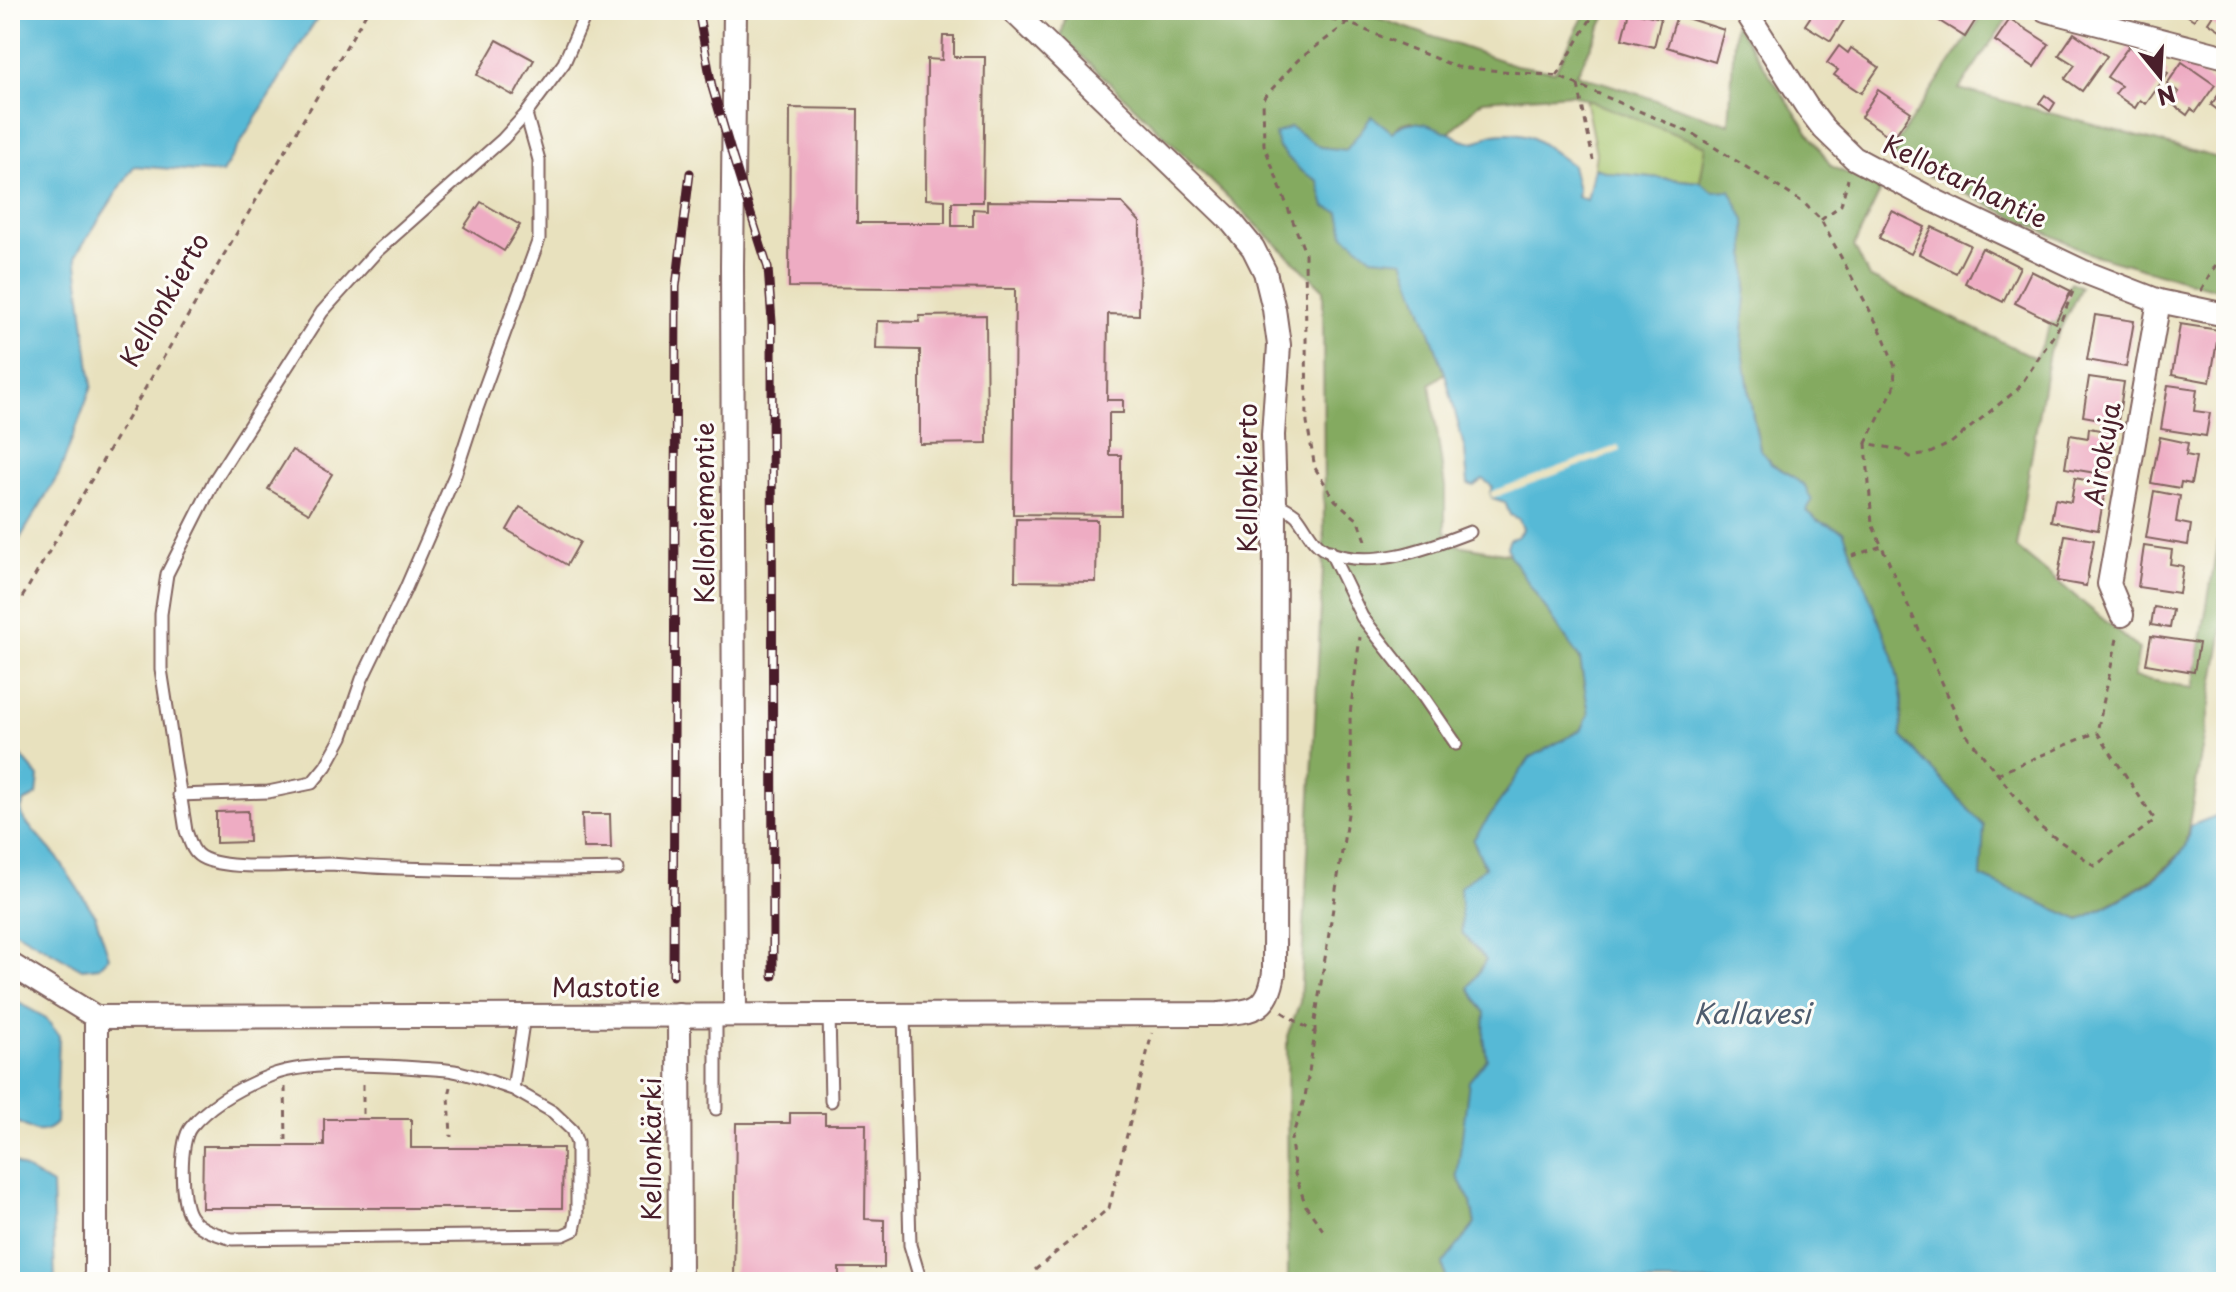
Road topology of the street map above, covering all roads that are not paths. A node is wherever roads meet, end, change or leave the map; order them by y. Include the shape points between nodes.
1 (587, 10) edge
2 (735, 10) edge
3 (1012, 10) edge
4 (1745, 10) edge
5 (2045, 10) edge
6 (2226, 57) edge
7 (526, 114) junction
8 (2159, 301) junction
9 (2226, 315) edge
10 (1275, 502) junction
11 (1470, 532) dead end
12 (1330, 551) junction
13 (2122, 615) road end
14 (1456, 744) dead end
15 (179, 795) junction
16 (618, 869) dead end
17 (10, 964) edge
18 (1218, 1014) joint
19 (679, 1015) junction
20 (725, 1015) junction
21 (829, 1015) junction
22 (904, 1015) junction
23 (524, 1016) junction
24 (96, 1017) junction
25 (513, 1089) junction
26 (831, 1101) dead end
27 (716, 1109) dead end
28 (96, 1282) edge
29 (680, 1282) edge
30 (921, 1282) edge

1 - 7 lane via 564,63
2 - 20 street, Kelloniementie
3 - 10 street, Kellonkierto via 1178,168 1253,248 1265,272 1279,345
4 - 8 street, Kellotarhantie via 1807,107 1854,158 2082,271
5 - 6 street
7 - 15 lane via 376,252 322,312 214,481 167,574 161,614 161,669
7 - 15 lane via 539,160 539,239 455,475 362,679 342,737 312,783 268,792
8 - 9 street, Kellotarhantie
8 - 13 street, Airokuja via 2109,584
10 - 12 lane via 1295,514 1311,538
10 - 18 street, Kellonkierto via 1274,972 1265,1002 1254,1009
11 - 12 lane via 1400,556 1347,557
12 - 14 lane via 1362,617
15 - 16 lane via 194,851 224,863
17 - 24 street
18 - 22 street, Mastotie
19 - 20 street, Mastotie
19 - 23 street, Mastotie
19 - 29 street, Kellonkärki
20 - 21 street, Mastotie
20 - 27 lane
21 - 22 street, Mastotie
21 - 26 lane
22 - 30 lane via 910,1245
23 - 24 street, Mastotie
23 - 25 lane
24 - 28 street
25 - 25 lane via 454,1071 363,1066 273,1074 231,1094 188,1130 183,1144 186,1207 199,1225 232,1239 563,1235 574,1230 577,1216 577,1143 572,1130 553,1112

